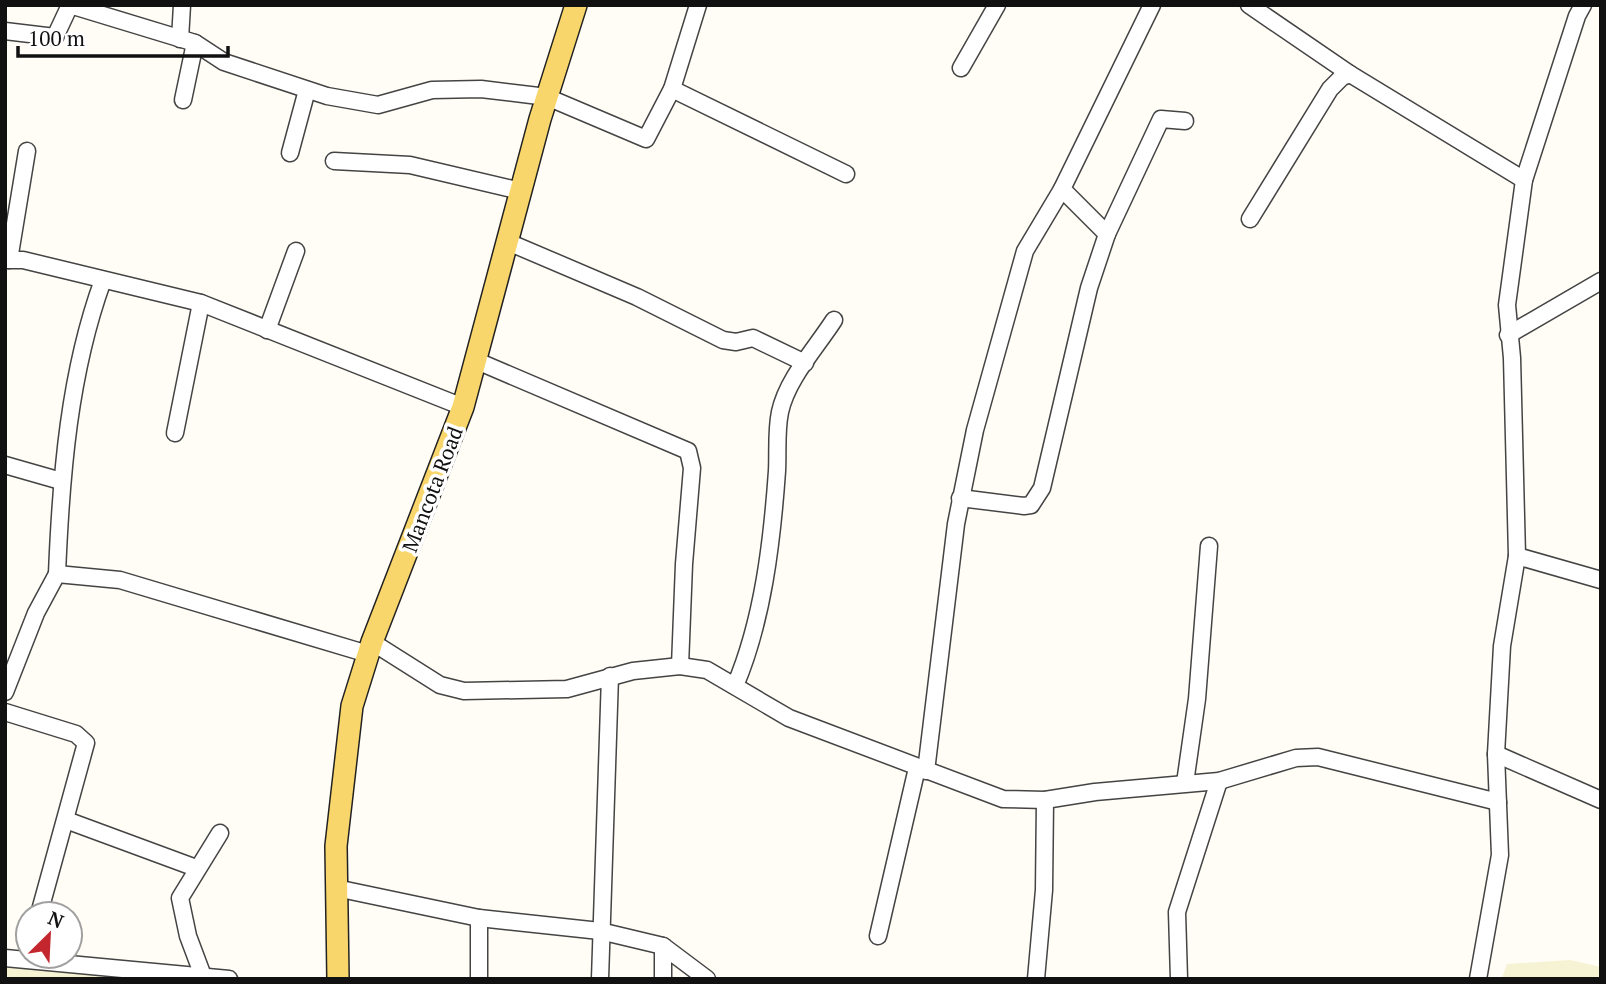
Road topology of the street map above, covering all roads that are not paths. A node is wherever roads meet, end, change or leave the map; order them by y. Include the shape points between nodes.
1 (182, 5) edge
2 (576, 5) edge
3 (698, 5) edge
4 (998, 5) edge
5 (1152, 5) edge
6 (1249, 5) edge
7 (1583, 5) edge
8 (5, 31) edge
9 (187, 41) junction
10 (961, 68) dead end
11 (1350, 74) junction
12 (672, 89) junction
13 (307, 90) junction
14 (547, 97) junction
15 (183, 100) dead end
16 (1185, 121) dead end
17 (27, 151) dead end
18 (290, 153) dead end
19 (334, 161) dead end
20 (846, 174) dead end
21 (1524, 180) junction
22 (1062, 189) junction
23 (521, 191) junction
24 (1251, 219) dead end
25 (1107, 234) junction
26 (508, 242) junction
27 (296, 251) dead end
28 (7, 260) edge
29 (103, 280) junction
30 (1601, 281) edge
31 (201, 303) junction
32 (834, 320) dead end
33 (267, 330) junction
34 (1508, 335) junction
35 (477, 361) junction
36 (806, 363) junction
37 (463, 407) junction
38 (175, 433) dead end
39 (5, 465) edge
40 (61, 481) junction
41 (960, 498) junction
42 (1209, 546) dead end
43 (1517, 556) junction
44 (57, 574) junction
45 (1601, 580) edge
46 (370, 648) junction
47 (680, 666) junction
48 (610, 676) junction
49 (736, 686) junction
50 (5, 692) edge
51 (5, 712) edge
52 (1496, 754) junction
53 (921, 769) junction
54 (1219, 781) junction
55 (1185, 783) junction
56 (1045, 800) junction
57 (1601, 800) edge
58 (1498, 802) junction
59 (66, 820) junction
60 (220, 833) dead end
61 (196, 868) junction
62 (337, 888) junction
63 (43, 900) edge
64 (479, 918) junction
65 (600, 931) junction
66 (878, 936) dead end
67 (663, 946) junction
68 (84, 964) edge
69 (203, 976) junction
70 (229, 979) edge
71 (338, 979) edge
72 (479, 979) edge
73 (600, 979) edge
74 (663, 979) edge
75 (706, 979) edge
76 (1036, 979) edge
77 (1180, 979) edge
78 (1478, 979) edge

1 - 9 street
2 - 14 main road, Mancota Road
3 - 12 street
4 - 10 street
5 - 22 street
6 - 11 street
7 - 21 street
8 - 9 street via 55,37 70,5
9 - 13 street via 224,62
9 - 15 street
11 - 21 street
11 - 24 street via 1330,89
12 - 14 street via 646,139
12 - 20 street
13 - 14 street via 378,105 432,90 481,89
13 - 18 street
14 - 23 main road, Mancota Road
16 - 25 street via 1160,119
17 - 28 street
19 - 23 street via 410,165
21 - 34 street via 1507,305
22 - 25 street
22 - 41 street via 1025,251 1016,278
23 - 26 main road, Mancota Road
25 - 41 street via 1089,288 1037,498 1024,506
26 - 35 main road, Mancota Road
26 - 36 street via 723,340 753,338
27 - 33 street
28 - 29 street
29 - 31 street
29 - 40 street via 87,324
30 - 34 street
31 - 33 street
31 - 38 street
32 - 36 street
33 - 37 street
34 - 43 street
35 - 37 main road, Mancota Road
35 - 47 street via 688,451 692,468
36 - 49 street via 779,414 777,471 758,606
37 - 46 main road, Mancota Road
39 - 40 street
40 - 44 street
41 - 53 street
42 - 55 street
43 - 45 street
43 - 52 street via 1502,646
44 - 46 street via 120,580
44 - 50 street
46 - 48 street via 440,685 464,691 566,689
46 - 62 main road, Mancota Road via 352,706 336,846
47 - 48 street
47 - 49 street via 707,670
48 - 65 street
49 - 53 street via 789,718
51 - 59 street via 76,734 86,743
52 - 57 street
52 - 58 street
53 - 56 street via 1003,799
53 - 66 street
54 - 55 street
54 - 58 street via 1296,758 1318,757
54 - 77 street via 1177,912
55 - 56 street
56 - 76 street via 1044,890
58 - 78 street via 1500,855
59 - 61 street
59 - 63 street
60 - 61 street
61 - 69 street via 181,892 180,904
62 - 64 street
62 - 71 main road, Mancota Road
64 - 65 street
64 - 72 street
65 - 67 street
65 - 73 street
67 - 74 street
67 - 75 street
68 - 69 street
69 - 70 street

